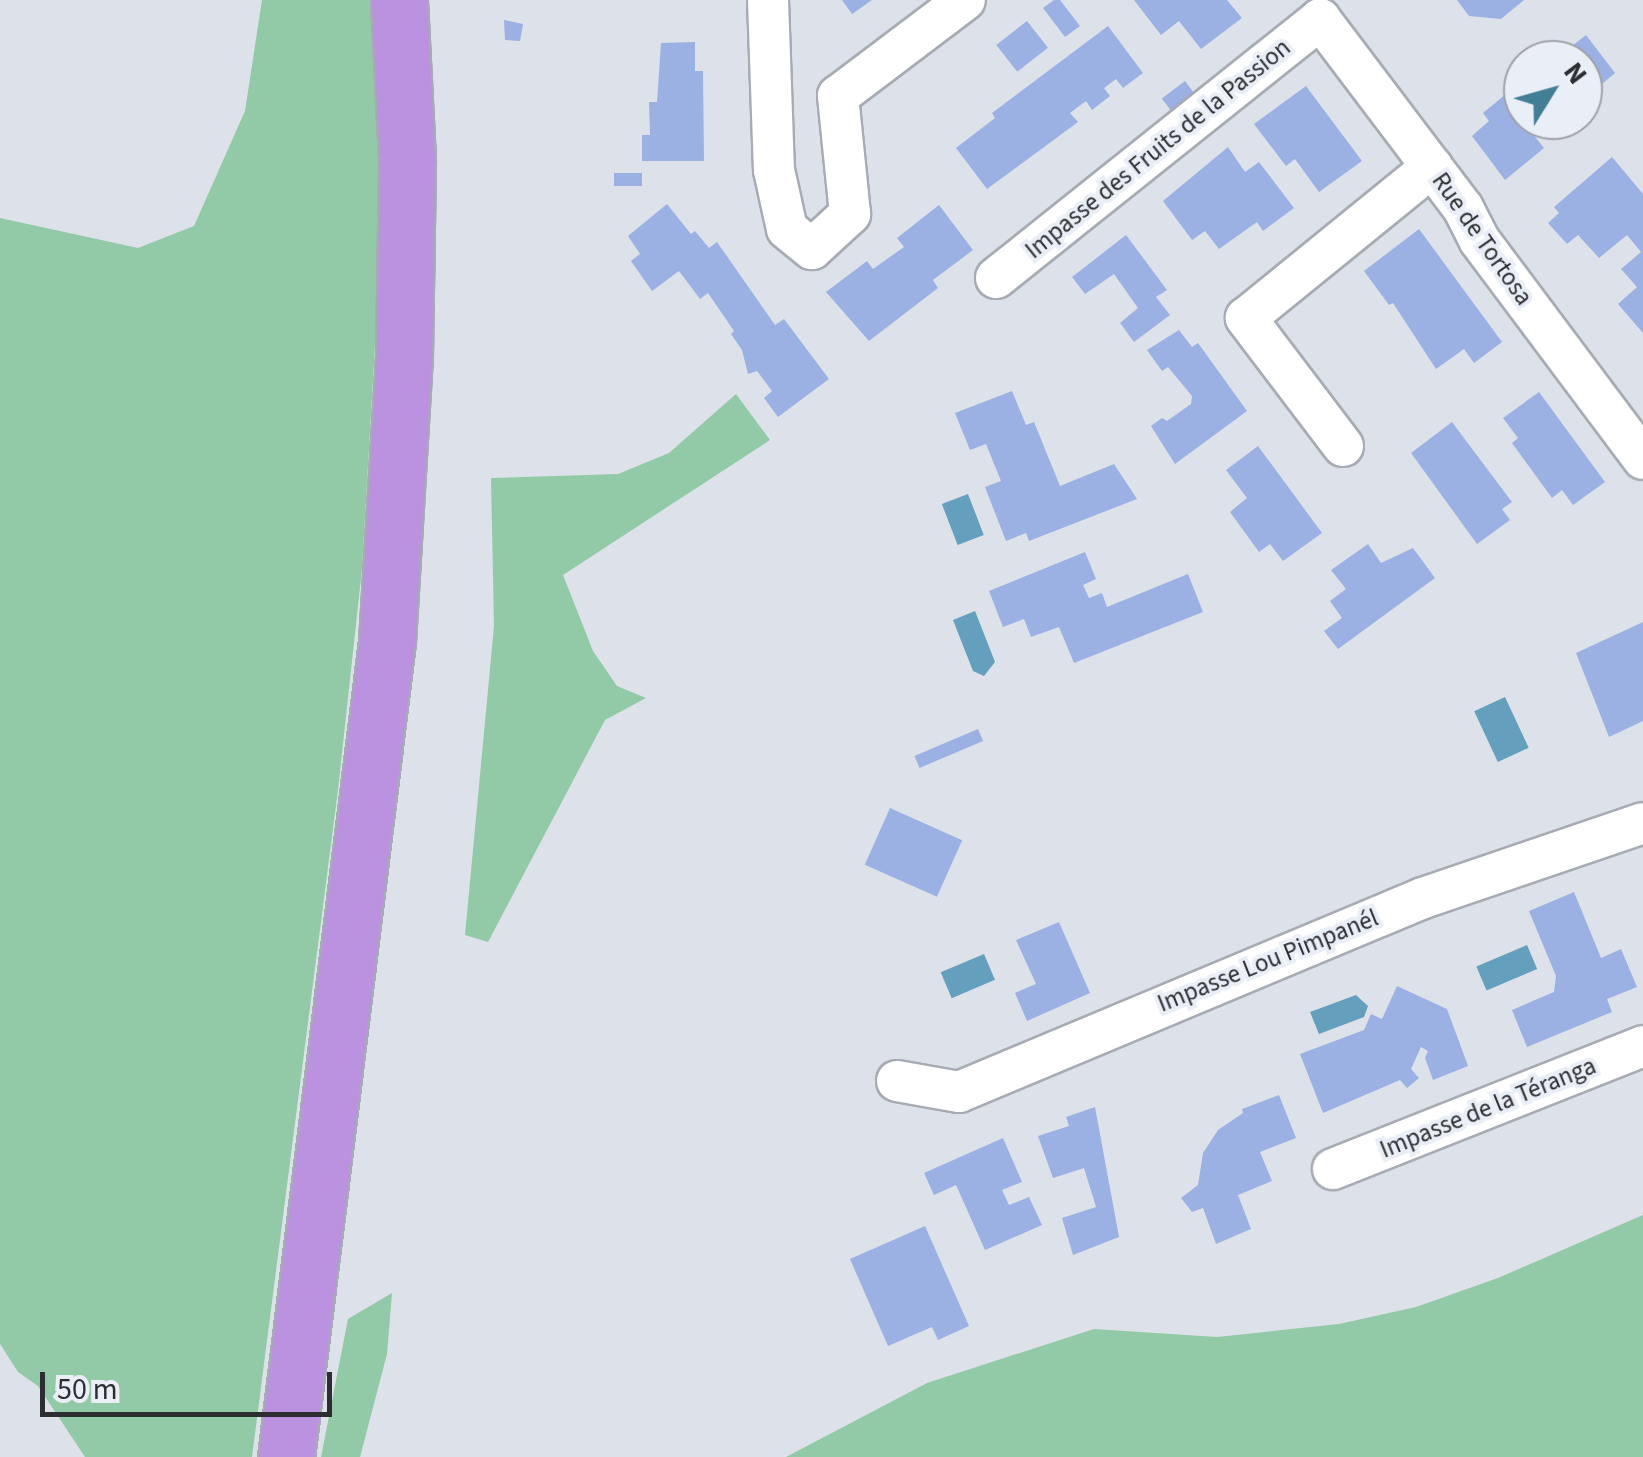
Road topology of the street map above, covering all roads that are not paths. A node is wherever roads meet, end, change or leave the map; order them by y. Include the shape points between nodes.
1 (399, 0) edge
2 (768, 0) edge
3 (965, 0) edge
4 (1322, 6) edge
5 (1432, 166) junction
6 (996, 278) dead end
7 (1343, 446) dead end
8 (1643, 459) edge
9 (1643, 823) edge
10 (1643, 1046) edge
11 (897, 1082) dead end
12 (1333, 1170) dead end
13 (286, 1457) edge

1 - 13 highway via 407,159 404,355 387,642
2 - 3 street via 774,170 787,230 812,249 850,214 838,96
4 - 5 street, Rue de Tortosa
4 - 6 street, Impasse des Fruits de la Passion
5 - 7 street via 1246,318
5 - 8 street, Rue de Tortosa
9 - 11 street, Impasse Lou Pimpanél via 1423,898 959,1092
10 - 12 street, Impasse de la Téranga

